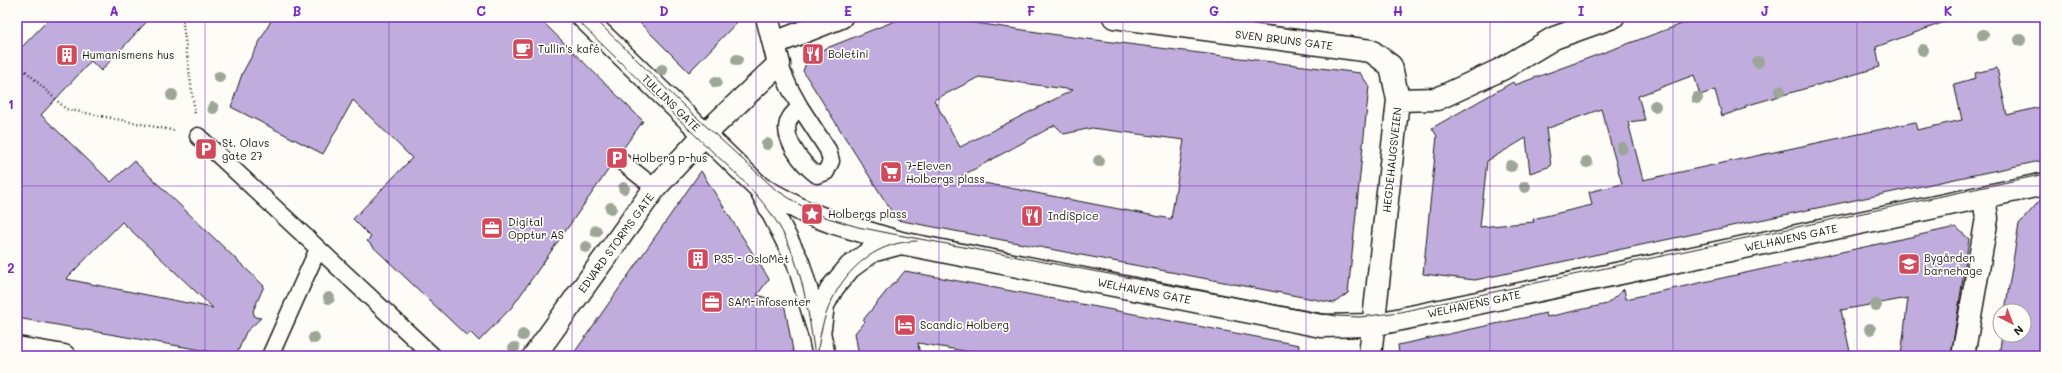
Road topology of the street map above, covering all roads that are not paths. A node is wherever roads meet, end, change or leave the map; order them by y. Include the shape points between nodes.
1 (584, 17) edge
2 (768, 17) edge
3 (841, 17) edge
4 (1114, 17) edge
5 (1612, 17) edge
6 (1240, 26) edge
7 (777, 53) junction
8 (1398, 100) junction
9 (800, 107) dead end
10 (704, 135) junction
11 (198, 136) road end
12 (617, 158) dead end
13 (2045, 184) edge
14 (655, 188) junction
15 (760, 188) junction
16 (1984, 198) junction
17 (901, 243) junction
18 (318, 249) junction
19 (1373, 325) junction
20 (819, 332) junction
21 (17, 348) edge
22 (64, 356) edge
23 (270, 356) edge
24 (433, 356) edge
25 (534, 356) edge
26 (824, 356) edge
27 (1370, 356) edge
28 (1964, 356) edge

1 - 10 street, TULLINS GATE
2 - 7 street
3 - 7 street via 793,34
4 - 6 street, SVEN BRUNS GATE
5 - 8 street, HEGDEHAUGSVEIEN via 1554,38 1502,69 1437,99
6 - 8 street, SVEN BRUNS GATE via 1371,51 1391,66
7 - 9 lane via 789,87
7 - 10 street
8 - 19 street, HEGDEHAUGSVEIEN
10 - 14 street, EDVARD STORMS GATE
10 - 15 street, TULLINS GATE
11 - 18 lane
12 - 14 lane
13 - 16 street, WELHAVENS GATE
14 - 25 street, EDVARD STORMS GATE
15 - 17 street via 805,212
15 - 20 street via 798,262
16 - 19 street, WELHAVENS GATE
16 - 28 street via 1987,218
17 - 19 street, WELHAVENS GATE via 1321,326
17 - 20 street via 872,251 850,267 833,287 823,305
18 - 23 lane
18 - 24 lane
19 - 27 street, HEGDEHAUGSVEIEN
20 - 26 street
21 - 22 street

